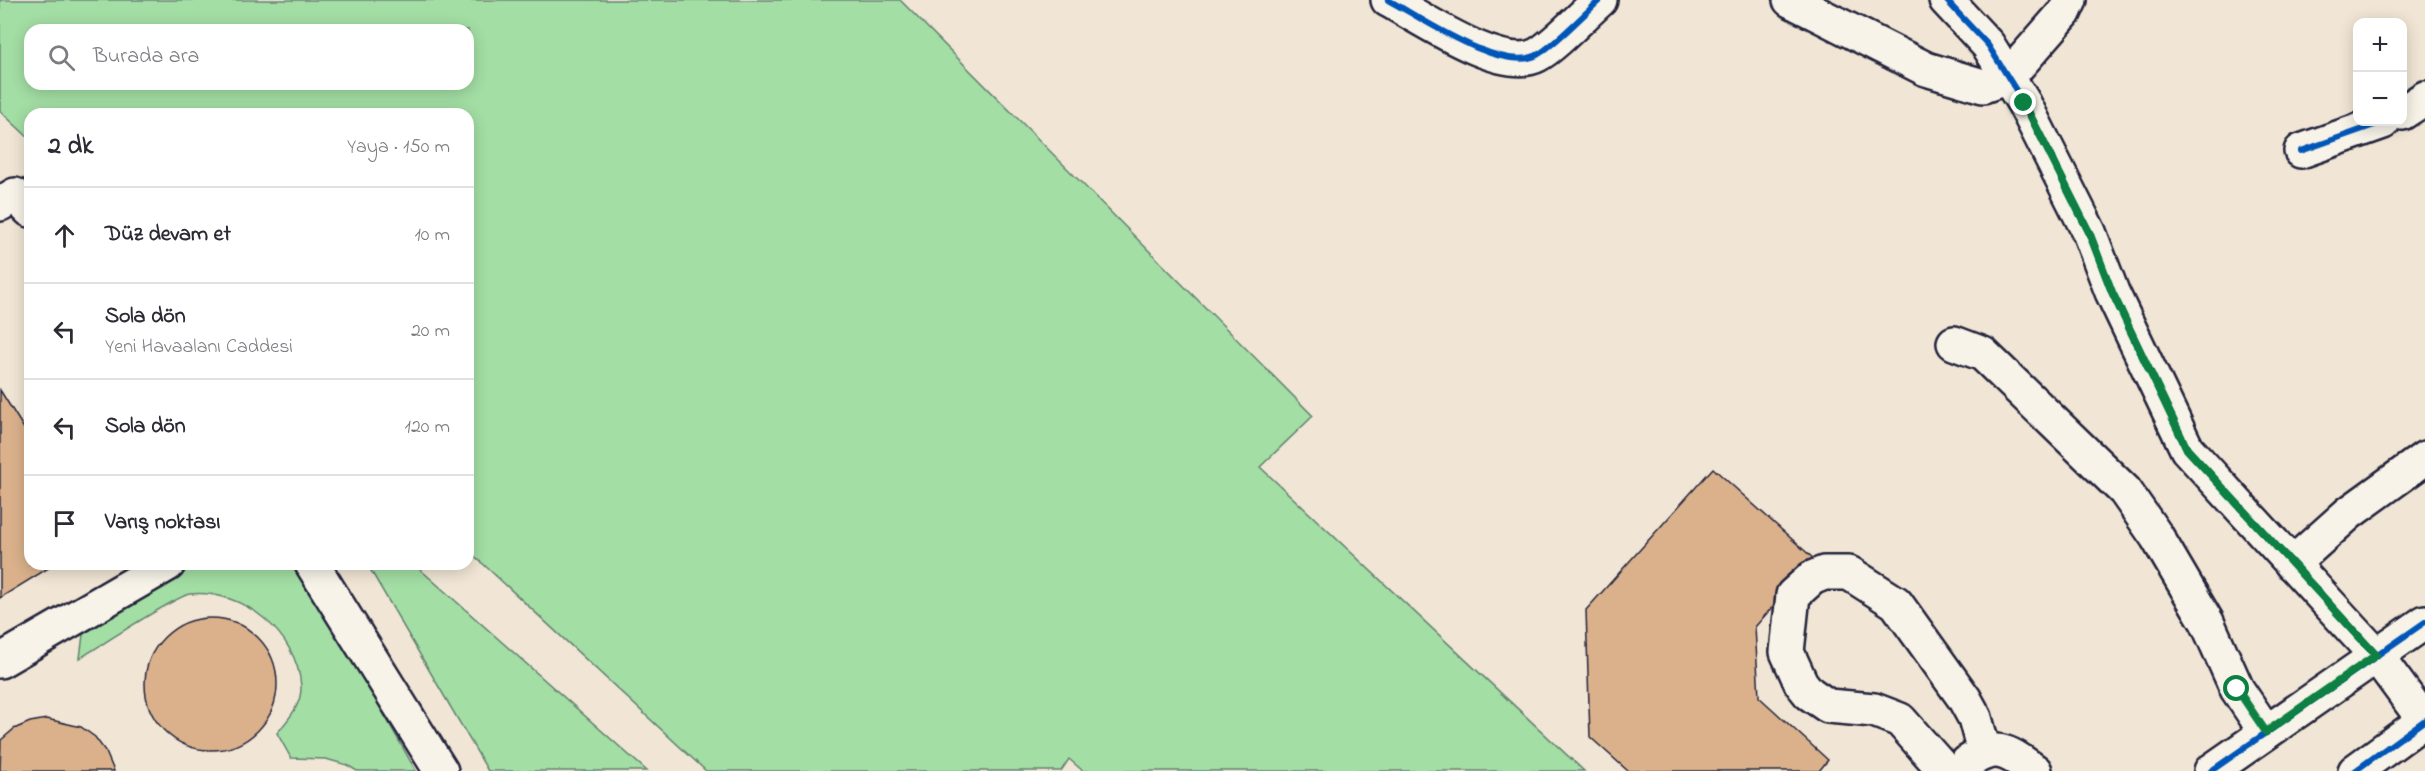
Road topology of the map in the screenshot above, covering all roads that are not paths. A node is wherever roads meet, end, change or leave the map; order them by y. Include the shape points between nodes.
1 (1388, 0) edge
2 (1600, 0) edge
3 (1790, 0) edge
4 (1946, 0) edge
5 (2070, 0) edge
6 (2008, 77) junction
7 (2425, 98) edge
8 (2407, 110) edge
9 (2371, 126) edge
10 (2301, 151) dead end
11 (0, 204) edge
12 (24, 204) edge
13 (1954, 343) dead end
14 (2425, 458) edge
15 (2292, 564) junction
16 (158, 570) edge
17 (316, 570) edge
18 (2425, 622) edge
19 (2376, 655) junction
20 (0, 661) edge
21 (2425, 720) edge
22 (2266, 732) junction
23 (1984, 751) junction
24 (441, 771) edge
25 (1945, 771) edge
26 (1954, 771) edge
27 (2035, 771) edge
28 (2211, 771) edge
29 (2355, 771) edge

1 - 2 street via 1485,52 1512,59 1536,56
3 - 6 street via 1926,69 1983,86
4 - 6 street via 1988,45
5 - 6 street via 2064,13
6 - 15 street via 2089,232 2112,292 2187,449
7 - 8 street
9 - 10 street
11 - 12 street via 15,195
13 - 22 street via 1983,354 2125,491 2207,622 2237,689
14 - 15 street via 2349,513
15 - 19 street
16 - 20 street
17 - 24 street
18 - 19 street
19 - 21 street
19 - 22 street
21 - 29 street
22 - 28 street
23 - 25 street via 1975,718 1964,698 1896,603 1849,573 1824,573 1812,578 1793,595 1787,652 1801,683 1828,706 1874,710 1900,720
23 - 26 street
23 - 27 street via 2006,753

